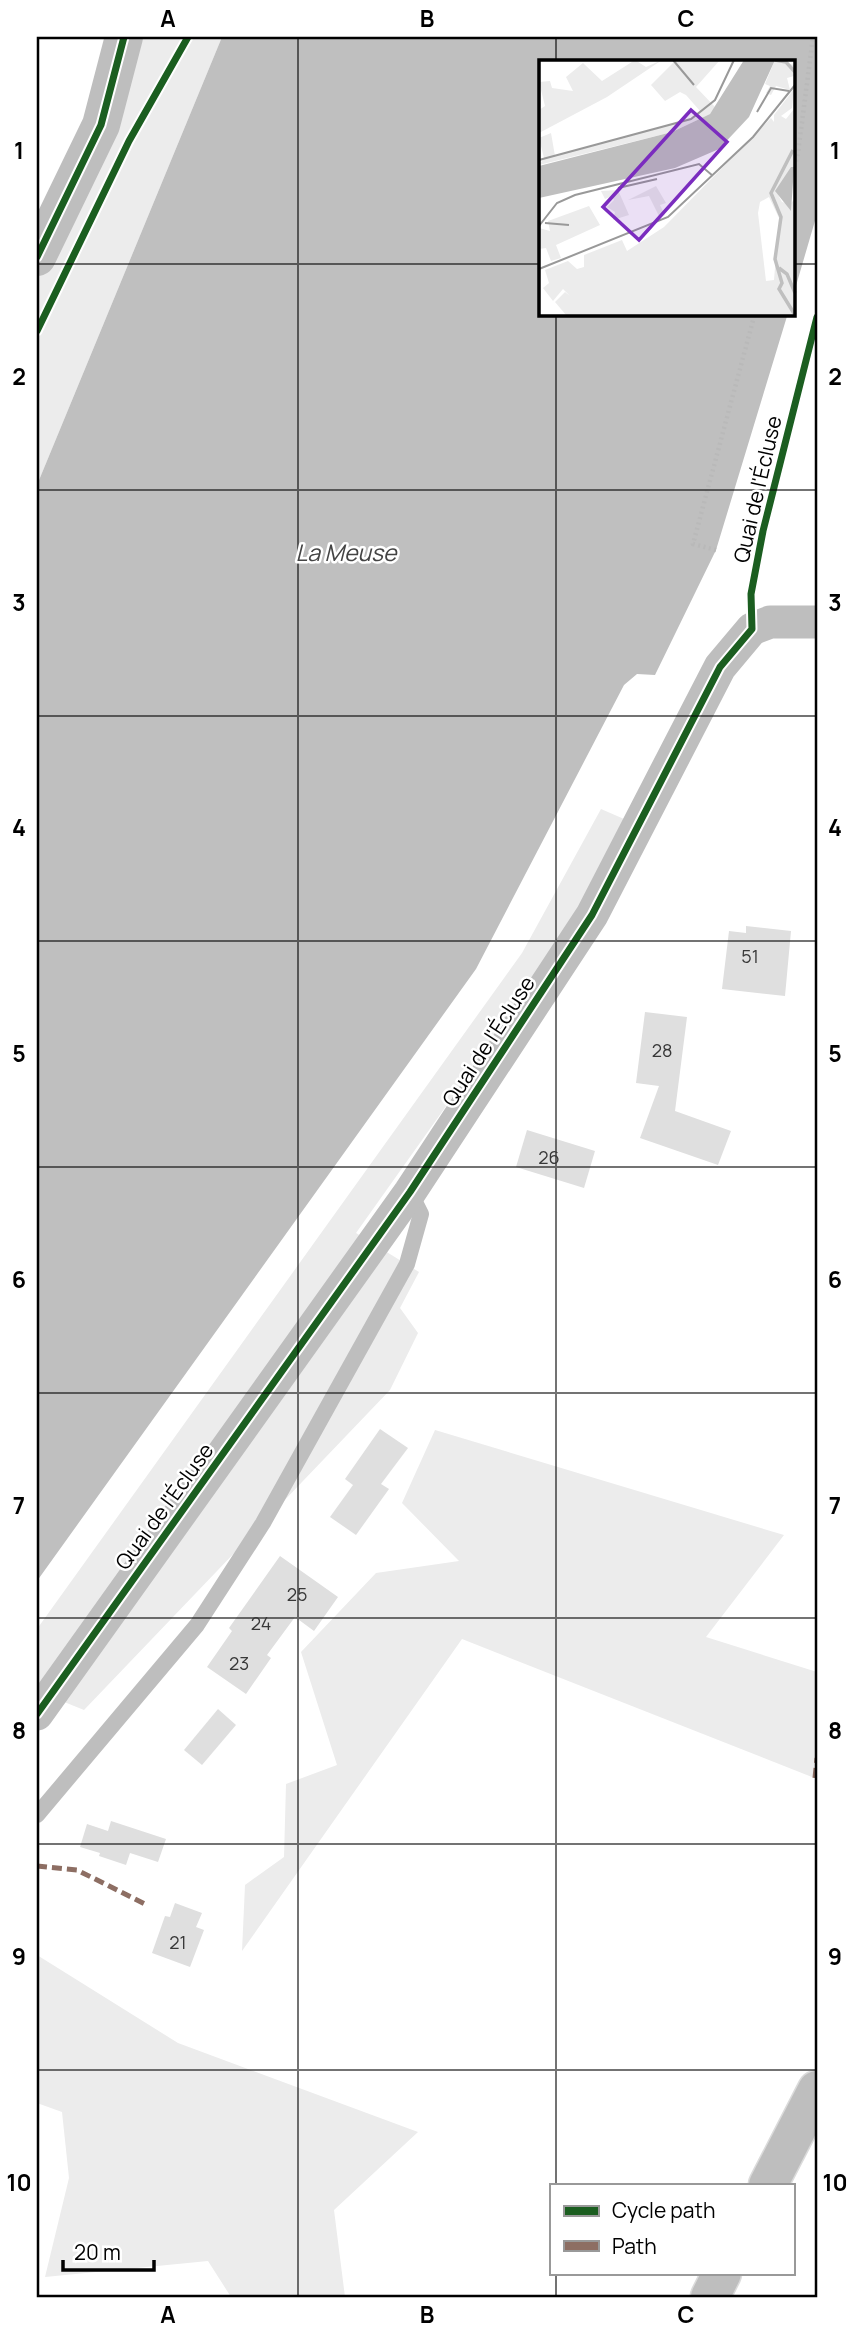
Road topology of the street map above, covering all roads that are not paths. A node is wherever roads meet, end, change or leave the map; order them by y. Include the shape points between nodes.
1 (124, 37) edge
2 (37, 257) edge
3 (817, 622) edge
4 (410, 1192) junction
5 (37, 1714) edge
6 (37, 1815) edge
7 (817, 2090) edge
8 (769, 2184) edge
9 (722, 2274) edge
10 (710, 2297) edge

1 - 2 street via 101,125
3 - 4 street, Quai de l'Écluse via 770,622 752,628 720,667 592,915
4 - 5 street, Quai de l'Écluse
4 - 6 lane via 421,1214 407,1264 263,1523 197,1625
7 - 8 street
9 - 10 street

